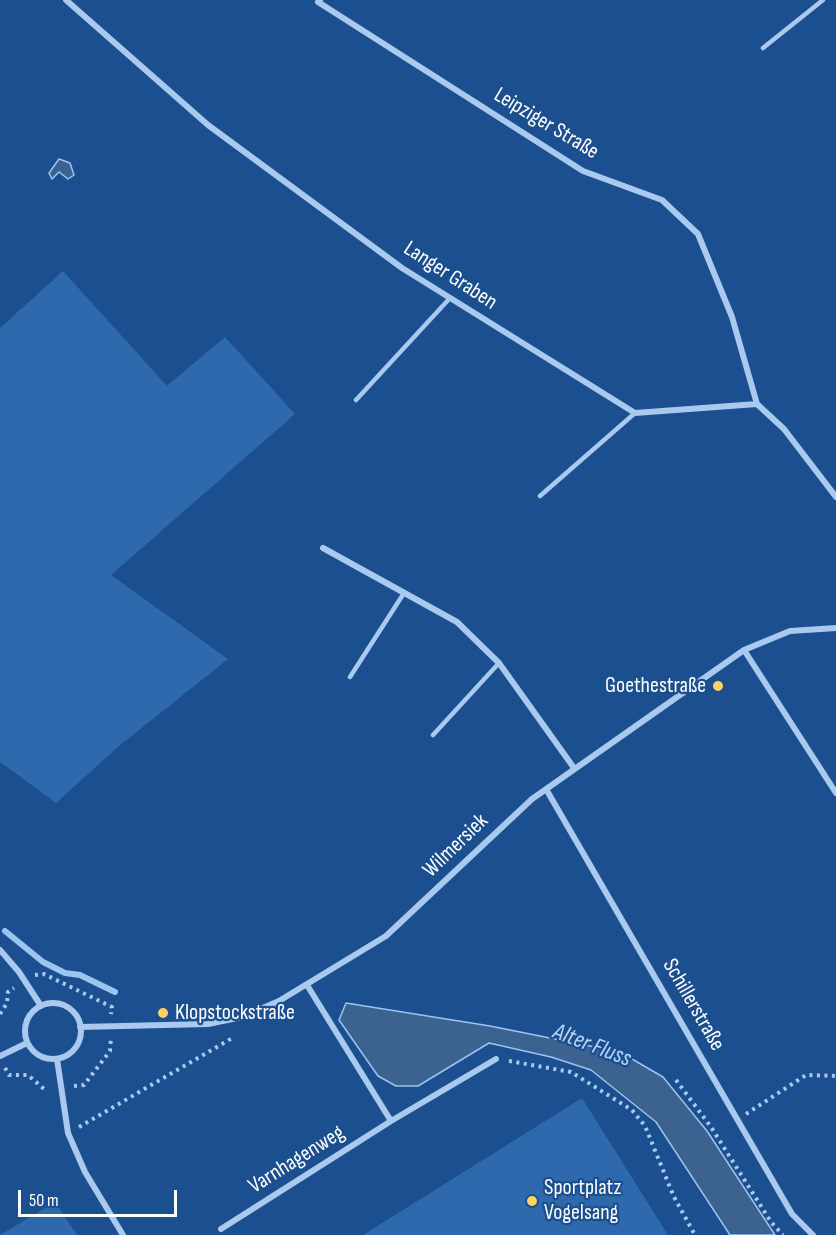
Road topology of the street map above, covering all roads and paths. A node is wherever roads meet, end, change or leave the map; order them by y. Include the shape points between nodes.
1 (66, 0) edge
2 (320, 0) edge
3 (823, 0) edge
4 (763, 48) dead end
5 (450, 298) junction
6 (356, 400) dead end
7 (757, 404) junction
8 (635, 413) junction
9 (540, 496) dead end
10 (836, 497) edge
11 (323, 548) dead end
12 (404, 593) junction
13 (836, 628) edge
14 (744, 650) junction
15 (499, 663) junction
16 (350, 677) dead end
17 (433, 735) dead end
18 (574, 768) junction
19 (546, 789) junction
20 (836, 793) edge
21 (0, 950) edge
22 (307, 985) junction
23 (41, 1006) junction
24 (80, 1026) junction
25 (234, 1037) dead end
26 (27, 1043) junction
27 (0, 1056) edge
28 (57, 1059) junction
29 (496, 1059) joint
30 (4, 1066) dead end
31 (836, 1076) edge
32 (676, 1080) dead end
33 (62, 1087) junction
34 (738, 1119) junction
35 (391, 1122) junction
36 (68, 1133) junction
37 (221, 1229) dead end
38 (123, 1235) edge
39 (695, 1235) edge
40 (783, 1235) edge
41 (813, 1235) edge

1 - 5 street, Langer Graben via 208,125 402,268
2 - 7 street, Leipziger Straße via 583,171 662,200 698,234 732,316
3 - 4 lane
5 - 6 lane
5 - 8 street, Langer Graben
7 - 8 street
7 - 10 street via 784,429
8 - 9 lane
11 - 12 street
12 - 15 street via 457,622
12 - 16 lane
13 - 14 street, Wilmersiek via 790,631
14 - 18 street, Wilmersiek
14 - 20 street
15 - 17 lane
15 - 18 street
18 - 19 street, Wilmersiek
19 - 22 street, Wilmersiek via 397,927
19 - 34 street, Schillerstraße
21 - 23 street
22 - 24 street, Wilmersiek via 262,1010 218,1023
22 - 35 street
23 - 24 street via 55,1004 68,1008
23 - 26 street via 27,1020
24 - 28 street via 78,1044
25 - 36 path
26 - 27 street
26 - 28 street via 40,1056
28 - 33 street
29 - 35 street, Varnhagenweg
29 - 39 path via 571,1072 632,1110 645,1126 674,1197
30 - 33 path via 9,1075 28,1075 44,1089
31 - 34 path via 806,1075
32 - 40 path
33 - 36 street
34 - 41 street, Schillerstraße via 792,1214
35 - 37 street, Varnhagenweg
36 - 38 street via 85,1172

